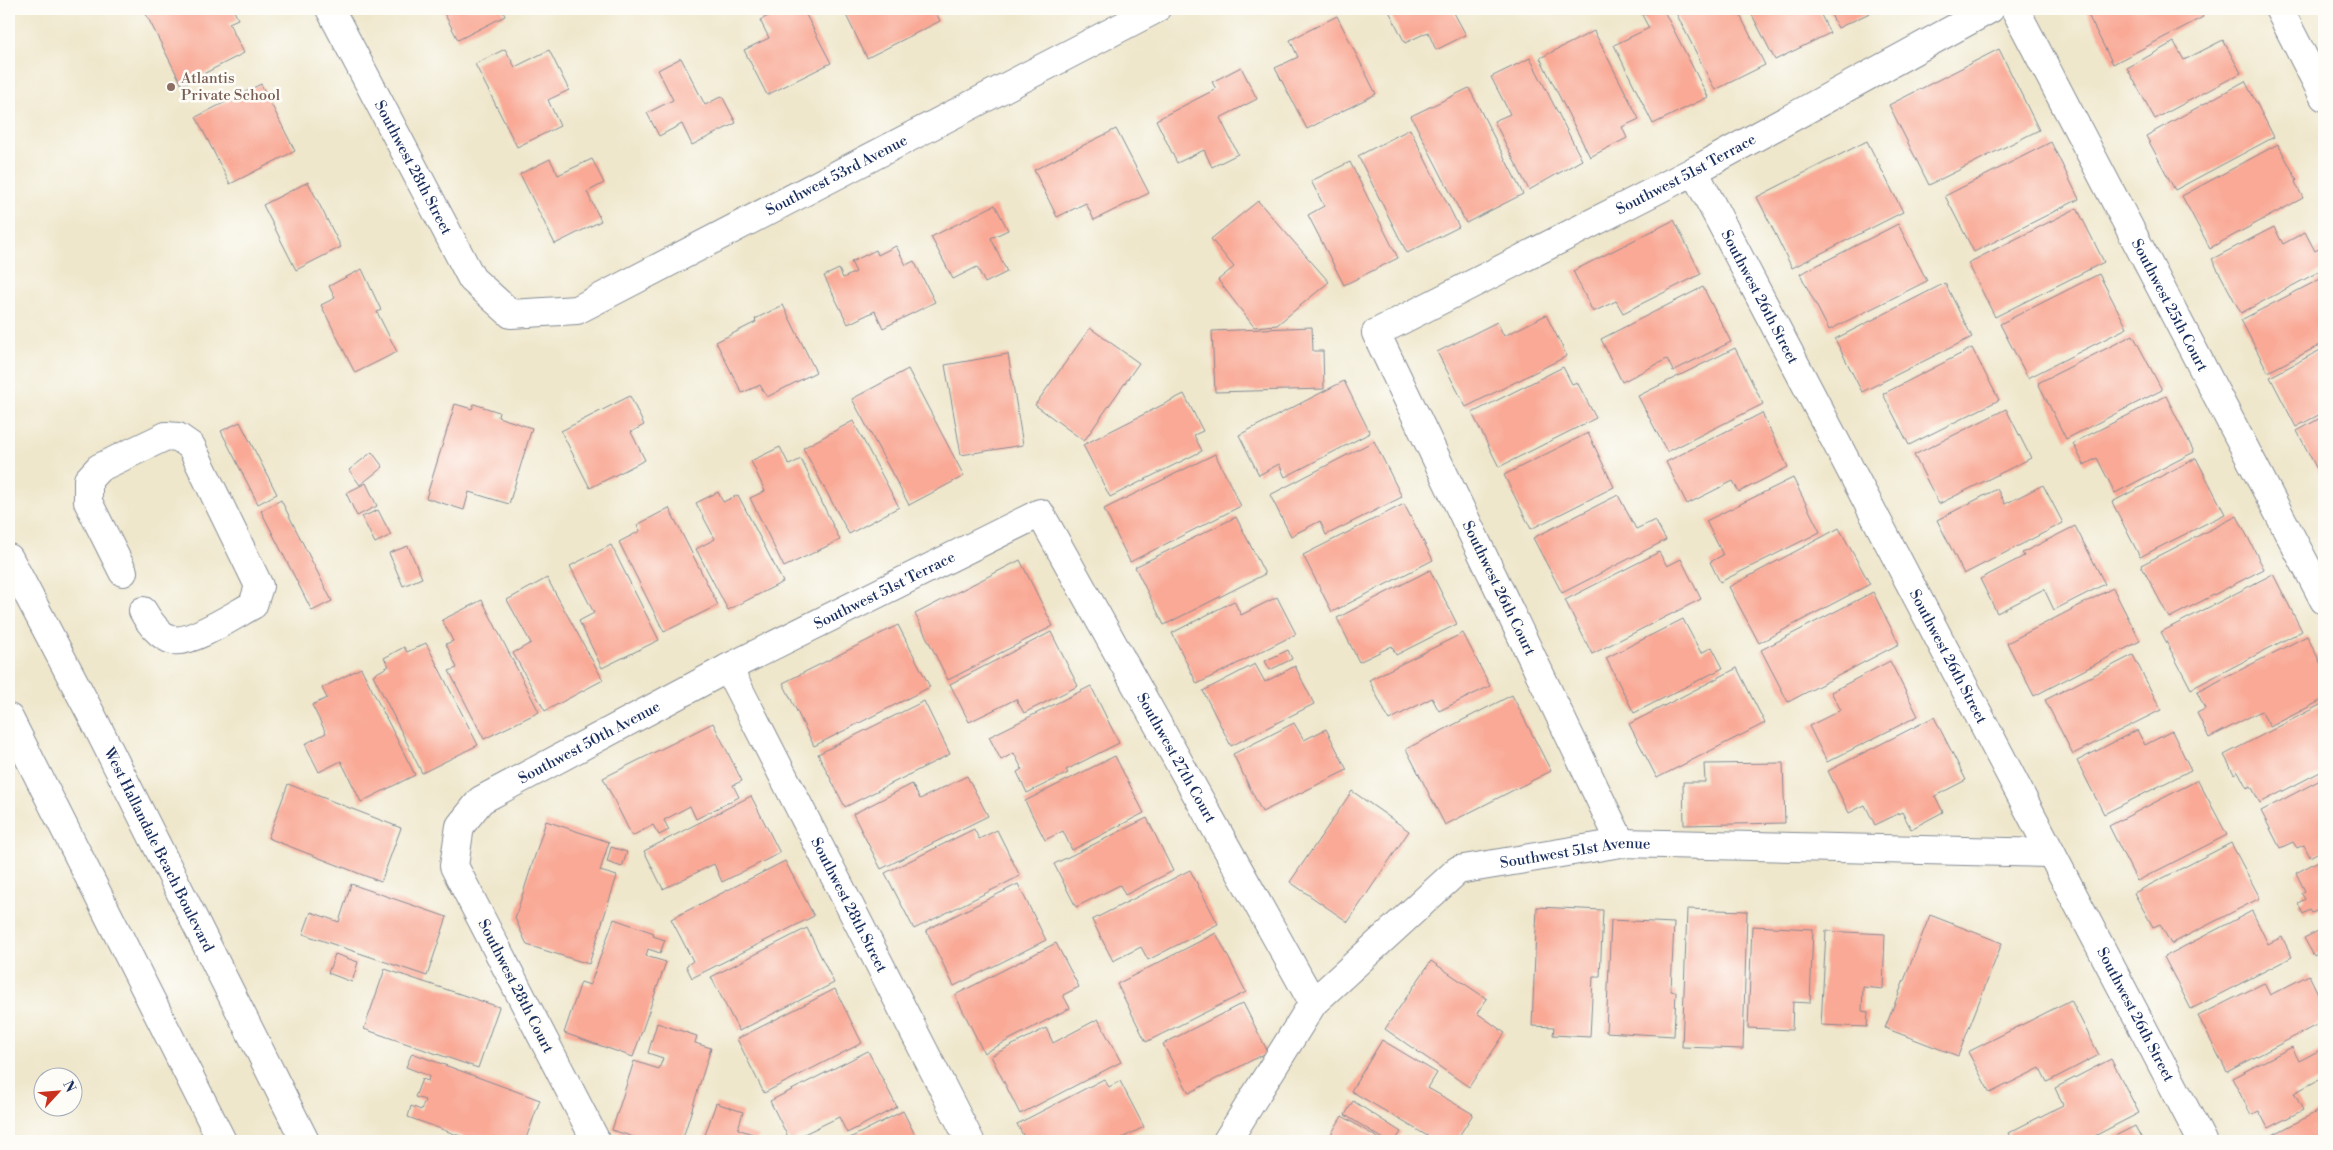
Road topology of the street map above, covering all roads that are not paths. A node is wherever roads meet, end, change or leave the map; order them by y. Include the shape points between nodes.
1 (330, 9) edge
2 (1156, 9) edge
3 (1990, 9) edge
4 (2015, 9) edge
5 (2279, 9) edge
6 (2324, 98) edge
7 (1694, 171) junction
8 (511, 314) joint
9 (1376, 333) joint
10 (1040, 513) joint
11 (9, 558) edge
12 (123, 572) dead end
13 (2324, 600) edge
14 (143, 611) dead end
15 (728, 668) junction
16 (9, 718) edge
17 (460, 826) joint
18 (1621, 842) junction
19 (2051, 852) junction
20 (1313, 1003) junction
21 (222, 1141) edge
22 (305, 1141) edge
23 (596, 1141) edge
24 (970, 1141) edge
25 (1227, 1141) edge
26 (2202, 1141) edge

1 - 8 street, Southwest 28th Street via 472,279
2 - 8 street, Southwest 53rd Avenue via 577,310
3 - 7 street, Southwest 51st Terrace
4 - 13 street, Southwest 25th Court
5 - 6 street
7 - 9 street, Southwest 51st Terrace
7 - 19 street, Southwest 26th Street
9 - 18 street, Southwest 26th Court
10 - 15 street, Southwest 51st Terrace
10 - 20 street, Southwest 27th Court
11 - 22 street, West Hallandale Beach Boulevard
12 - 14 street via 88,502 88,480 98,468 166,436 178,437 191,446 259,586 253,605 190,638 172,640 151,626
15 - 17 street, Southwest 50th Avenue via 481,800
15 - 24 street, Southwest 28th Street
16 - 21 street
17 - 23 street, Southwest 28th Court via 454,866
18 - 19 street, Southwest 51st Avenue
18 - 20 street, Southwest 51st Avenue via 1458,870
19 - 26 street, Southwest 26th Street
20 - 25 street, Southwest 51st Avenue

